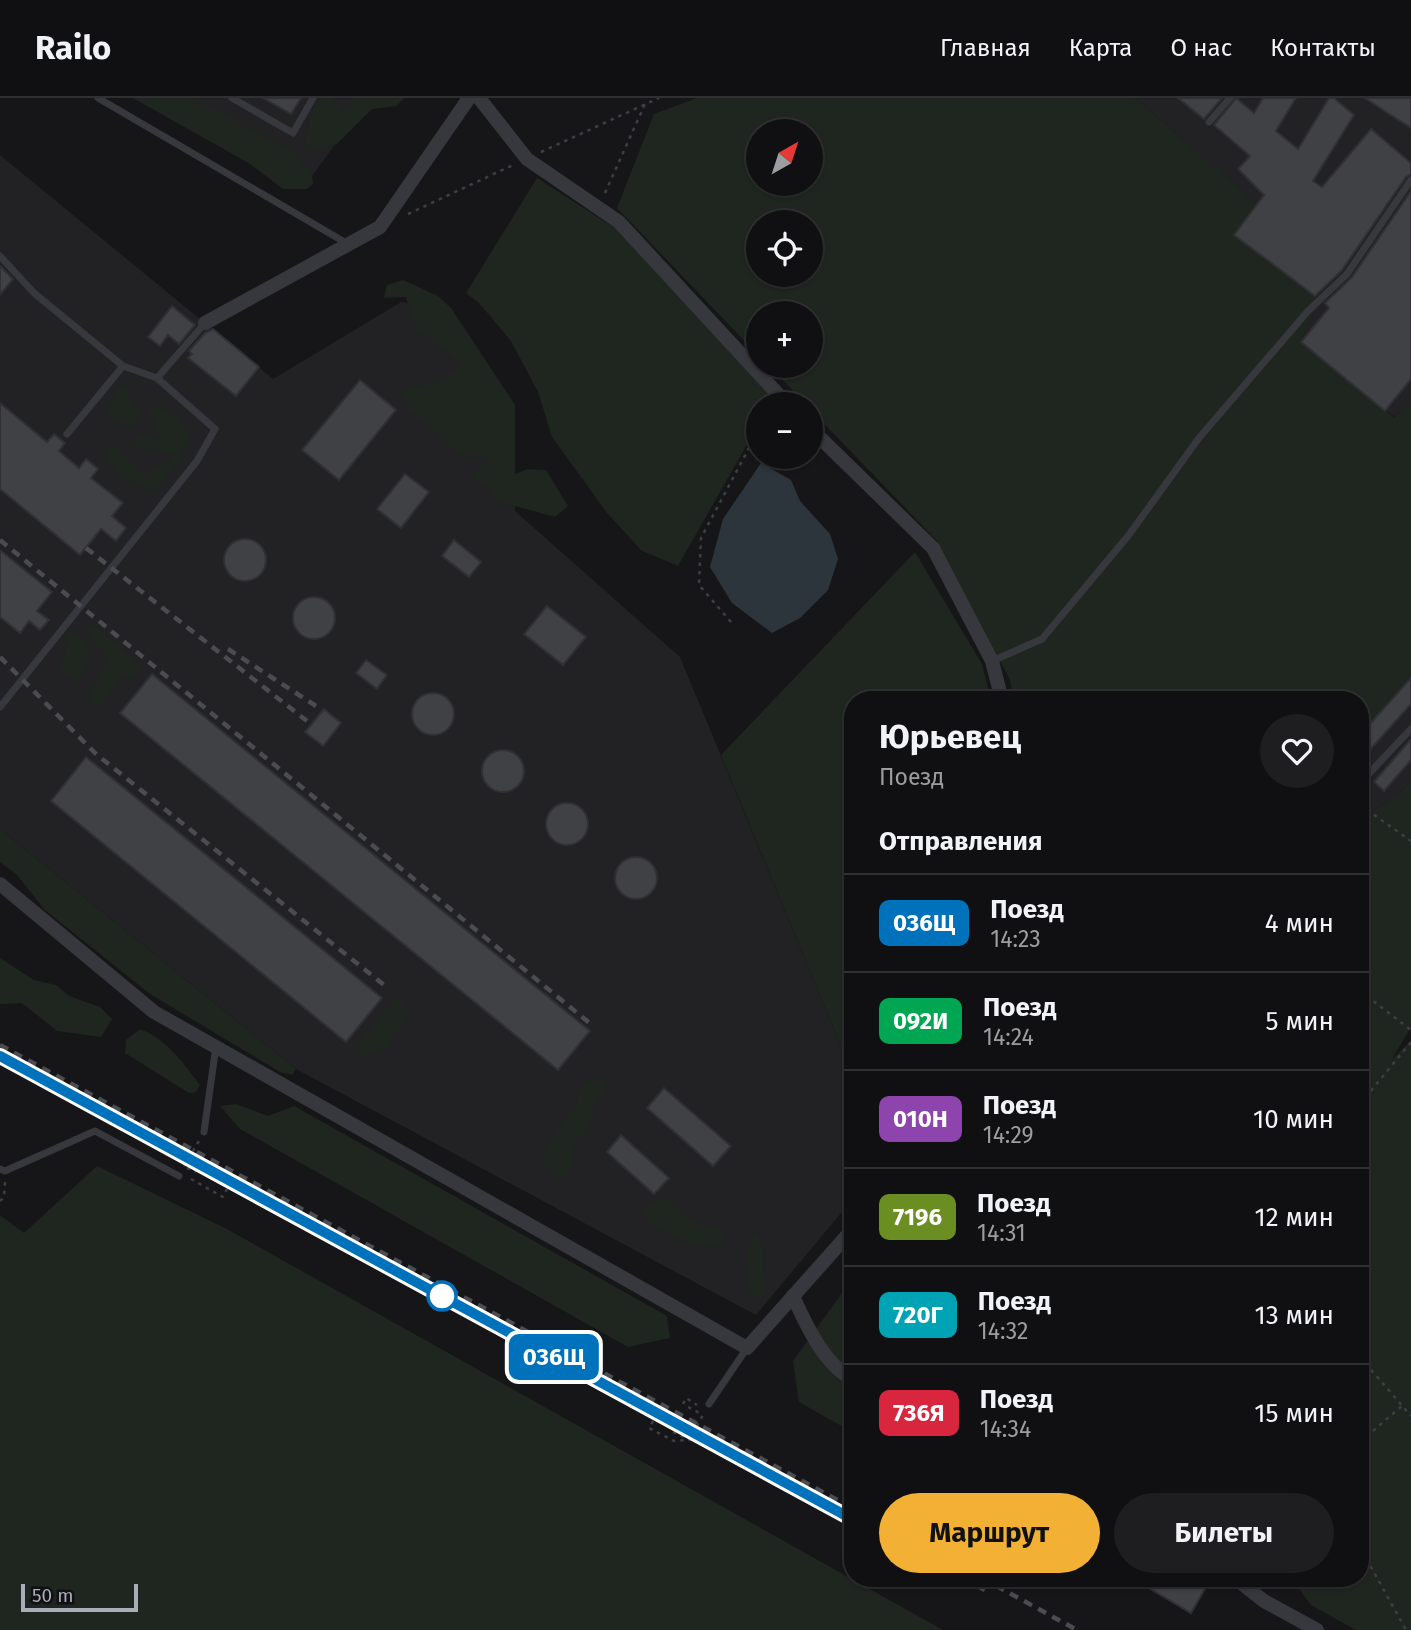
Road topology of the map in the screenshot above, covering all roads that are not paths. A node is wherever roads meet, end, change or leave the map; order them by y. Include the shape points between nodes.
1 (98, 98) edge
2 (232, 98) edge
3 (313, 98) edge
4 (469, 98) edge
5 (479, 98) edge
6 (1230, 98) edge
7 (1209, 122) dead end
8 (1411, 180) edge
9 (348, 244) junction
10 (0, 256) edge
11 (205, 323) joint
12 (123, 366) junction
13 (157, 378) junction
14 (775, 392) edge
15 (67, 434) dead end
16 (823, 441) edge
17 (992, 661) junction
18 (1000, 691) edge
19 (0, 707) edge
20 (1411, 729) edge
21 (1369, 773) edge
22 (0, 884) edge
23 (216, 1046) junction
24 (204, 1132) road end
25 (3, 1170) edge
26 (182, 1170) road end
27 (844, 1239) edge
28 (793, 1296) junction
29 (747, 1348) junction
30 (844, 1374) edge
31 (709, 1404) dead end
32 (1246, 1587) edge
33 (1317, 1630) edge

1 - 9 lane
2 - 3 lane via 293,133
4 - 9 street via 380,227
5 - 14 street via 527,159 619,222
6 - 7 lane
8 - 17 lane via 1347,274 1308,310 1199,438 1128,536 1042,639
9 - 11 street
10 - 12 lane via 34,293
11 - 13 lane
12 - 13 lane
12 - 15 lane
13 - 19 lane via 215,429 197,461
16 - 17 street via 933,548
17 - 18 street
20 - 21 lane
22 - 23 street via 154,1013
23 - 24 lane
23 - 29 street
25 - 26 lane via 95,1131
27 - 28 street
28 - 29 street
28 - 30 street via 807,1327
29 - 31 lane
32 - 33 street

